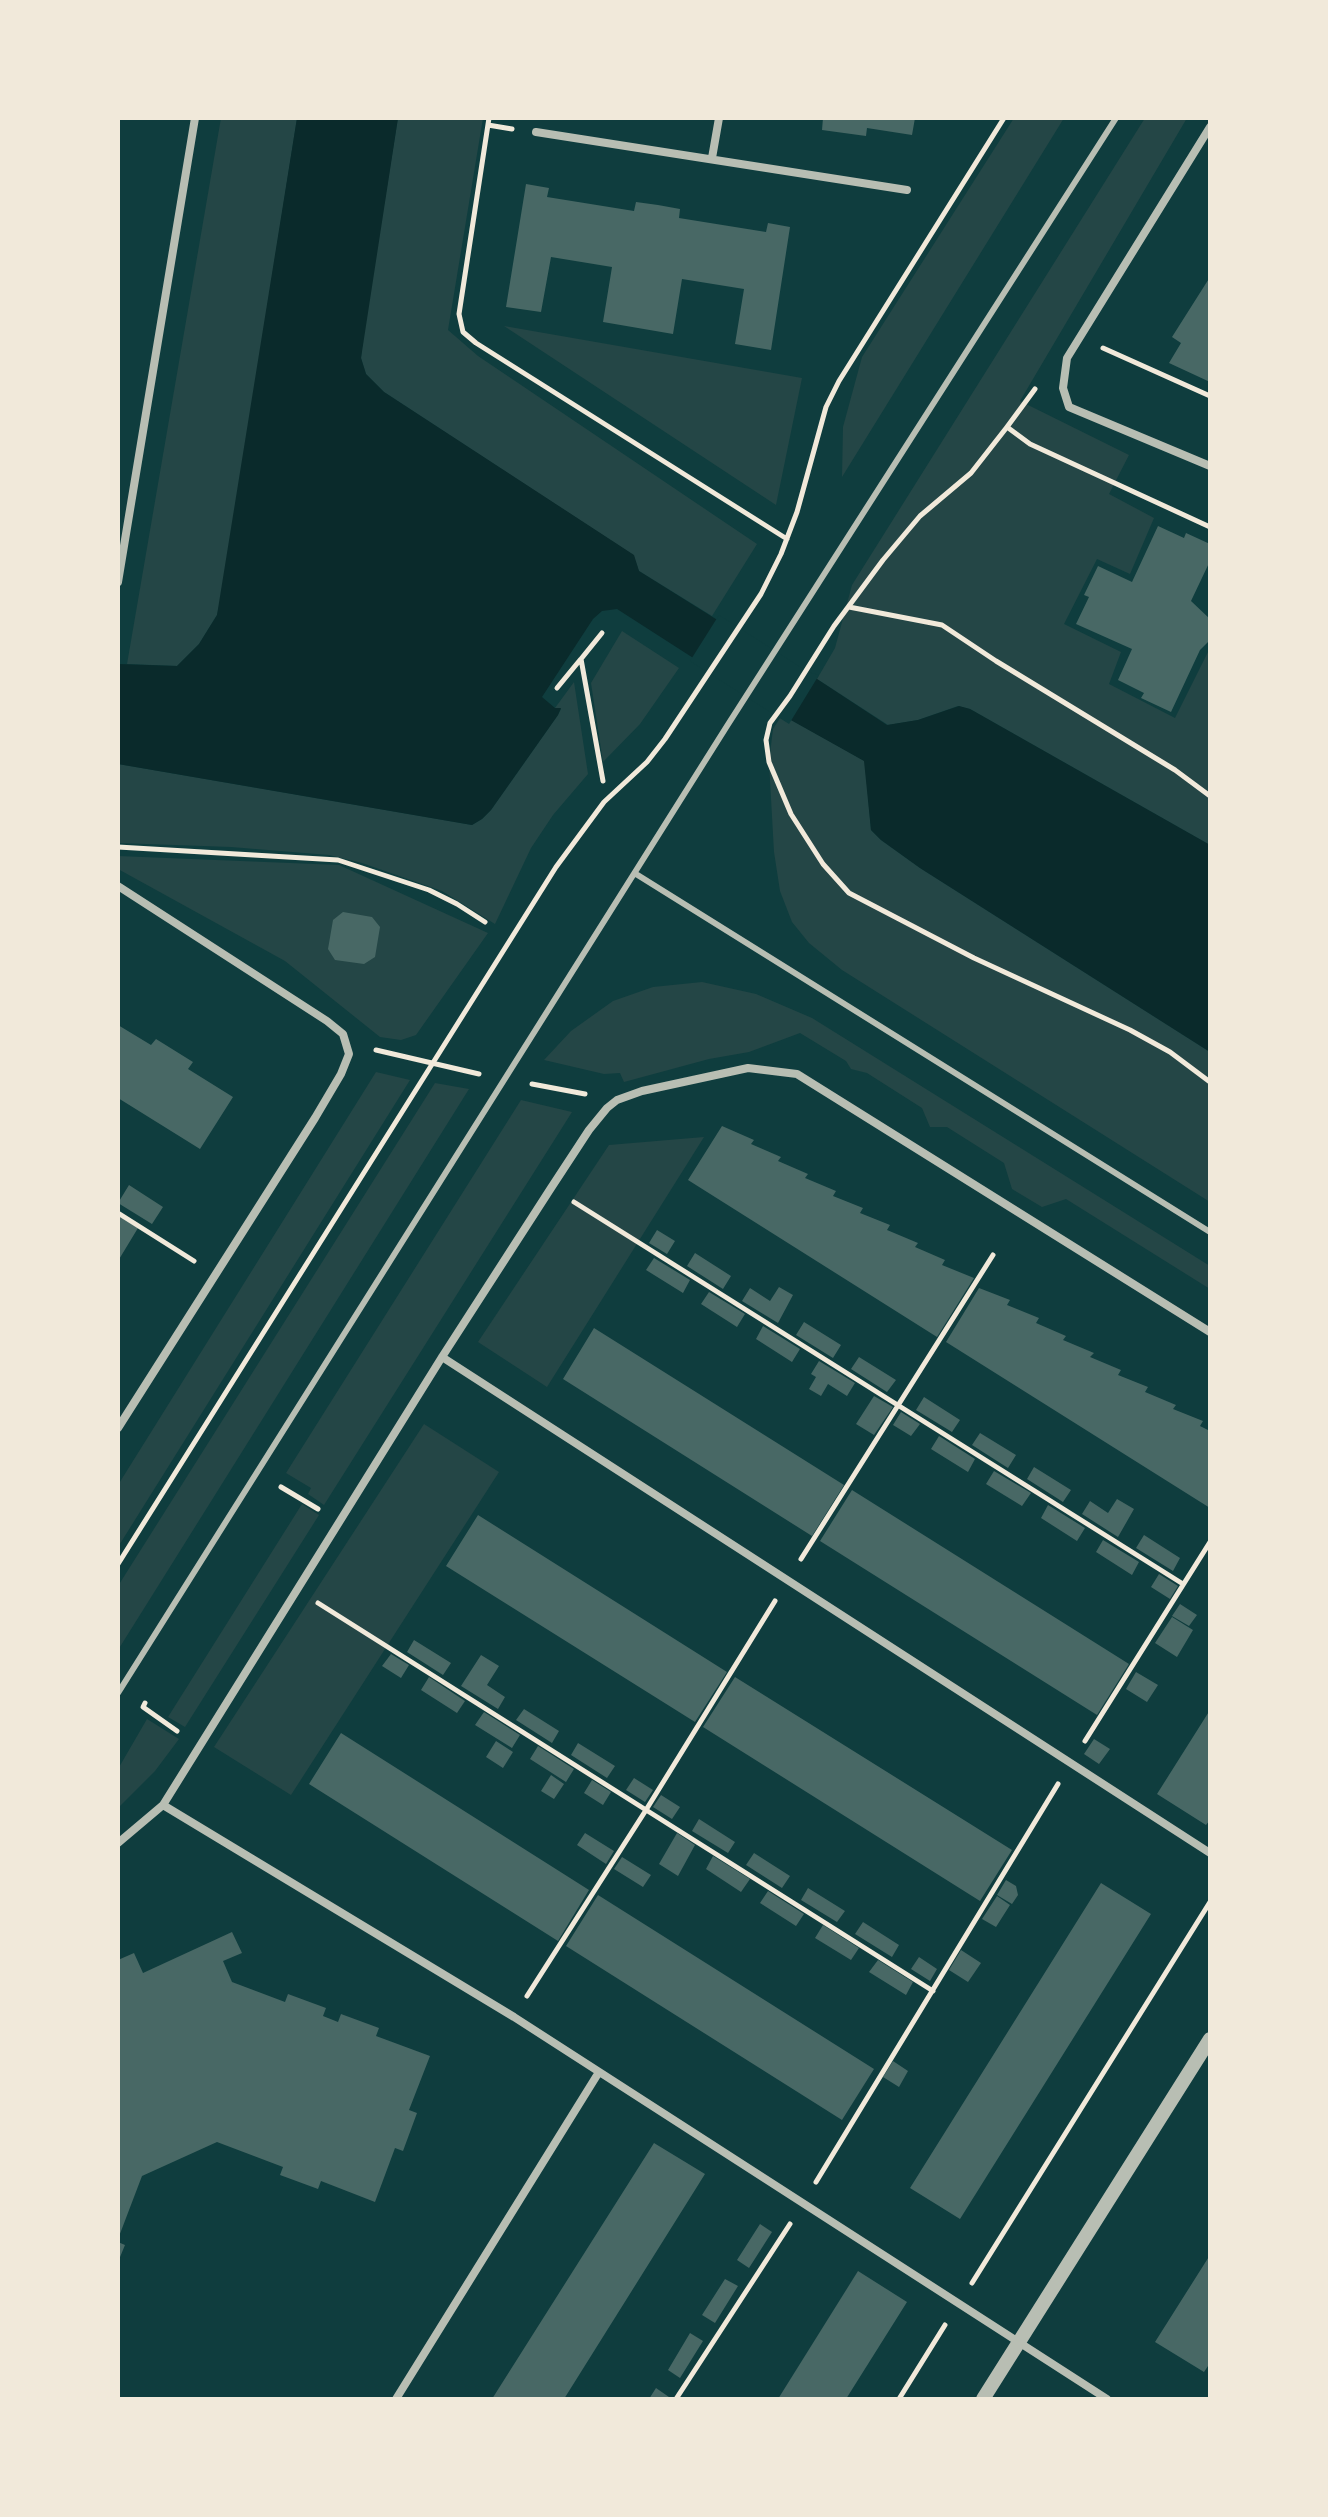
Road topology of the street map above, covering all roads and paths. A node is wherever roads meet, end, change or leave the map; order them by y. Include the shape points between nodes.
1 (195, 118) edge
2 (489, 118) edge
3 (719, 118) edge
4 (1004, 118) edge
5 (1116, 118) edge
6 (1210, 127) edge
7 (536, 132) dead end
8 (712, 158) junction
9 (907, 190) dead end
10 (1080, 338) junction
11 (1065, 376) junction
12 (1210, 396) edge
13 (1007, 427) junction
14 (1210, 466) edge
15 (1210, 527) edge
16 (787, 539) junction
17 (118, 579) edge
18 (849, 607) junction
19 (602, 633) dead end
20 (581, 659) junction
21 (557, 688) dead end
22 (603, 781) dead end
23 (1210, 796) edge
24 (118, 847) edge
25 (636, 874) junction
26 (118, 886) edge
27 (485, 922) dead end
28 (1210, 1082) edge
29 (551, 1188) junction
30 (118, 1213) edge
31 (1210, 1232) edge
32 (993, 1255) dead end
33 (215, 1275) junction
34 (1210, 1332) edge
35 (442, 1357) junction
36 (898, 1406) junction
37 (118, 1428) edge
38 (281, 1487) dead end
39 (339, 1522) junction
40 (1210, 1542) edge
41 (118, 1564) edge
42 (787, 1581) junction
43 (1183, 1584) junction
44 (297, 1590) junction
45 (118, 1693) edge
46 (148, 1700) dead end
47 (200, 1746) junction
48 (1070, 1764) junction
49 (163, 1805) junction
50 (646, 1810) junction
51 (118, 1843) edge
52 (1210, 1853) edge
53 (1210, 1902) edge
54 (933, 1991) junction
55 (514, 2017) junction
56 (1210, 2039) edge
57 (599, 2072) junction
58 (803, 2203) junction
59 (959, 2303) junction
60 (1020, 2342) junction
61 (396, 2399) edge
62 (676, 2399) edge
63 (899, 2399) edge
64 (983, 2399) edge
65 (1107, 2399) edge

1 - 17 street
2 - 16 path via 459,314 463,332
3 - 8 street
4 - 16 path via 839,381 826,407
5 - 25 lane
6 - 10 street
7 - 8 street
8 - 9 street
10 - 11 street via 1067,358
10 - 12 path
11 - 13 path via 1041,381
11 - 14 street via 1069,407
13 - 15 path via 1030,444
13 - 18 path via 971,473 920,516
16 - 41 path via 756,600 693,698 647,762 604,802 556,867
18 - 23 path via 942,625
18 - 28 path via 770,723 766,740 769,762 791,814 823,864 849,893 1130,1030
19 - 20 path
20 - 21 path
20 - 22 path
24 - 27 path via 338,860 429,890
25 - 31 lane
25 - 45 lane
26 - 33 street via 343,1034 349,1054 315,1118
29 - 34 street via 589,1130 617,1100 748,1068 797,1074
29 - 35 street
29 - 36 path
30 - 33 path
32 - 36 path
33 - 37 street
35 - 39 street
35 - 42 street
36 - 42 path
36 - 43 path
38 - 39 path
39 - 44 street
40 - 43 path
42 - 48 street
42 - 50 path
43 - 48 path
44 - 47 street
44 - 50 path
46 - 47 path via 143,1707
47 - 49 street
48 - 52 street
48 - 54 path
49 - 51 street
49 - 55 street
50 - 54 path
50 - 55 path
53 - 59 path
54 - 58 path
55 - 57 street
56 - 60 street
57 - 58 street
57 - 61 street
58 - 59 street
58 - 62 path
59 - 60 street
59 - 63 path
60 - 64 street
60 - 65 street

